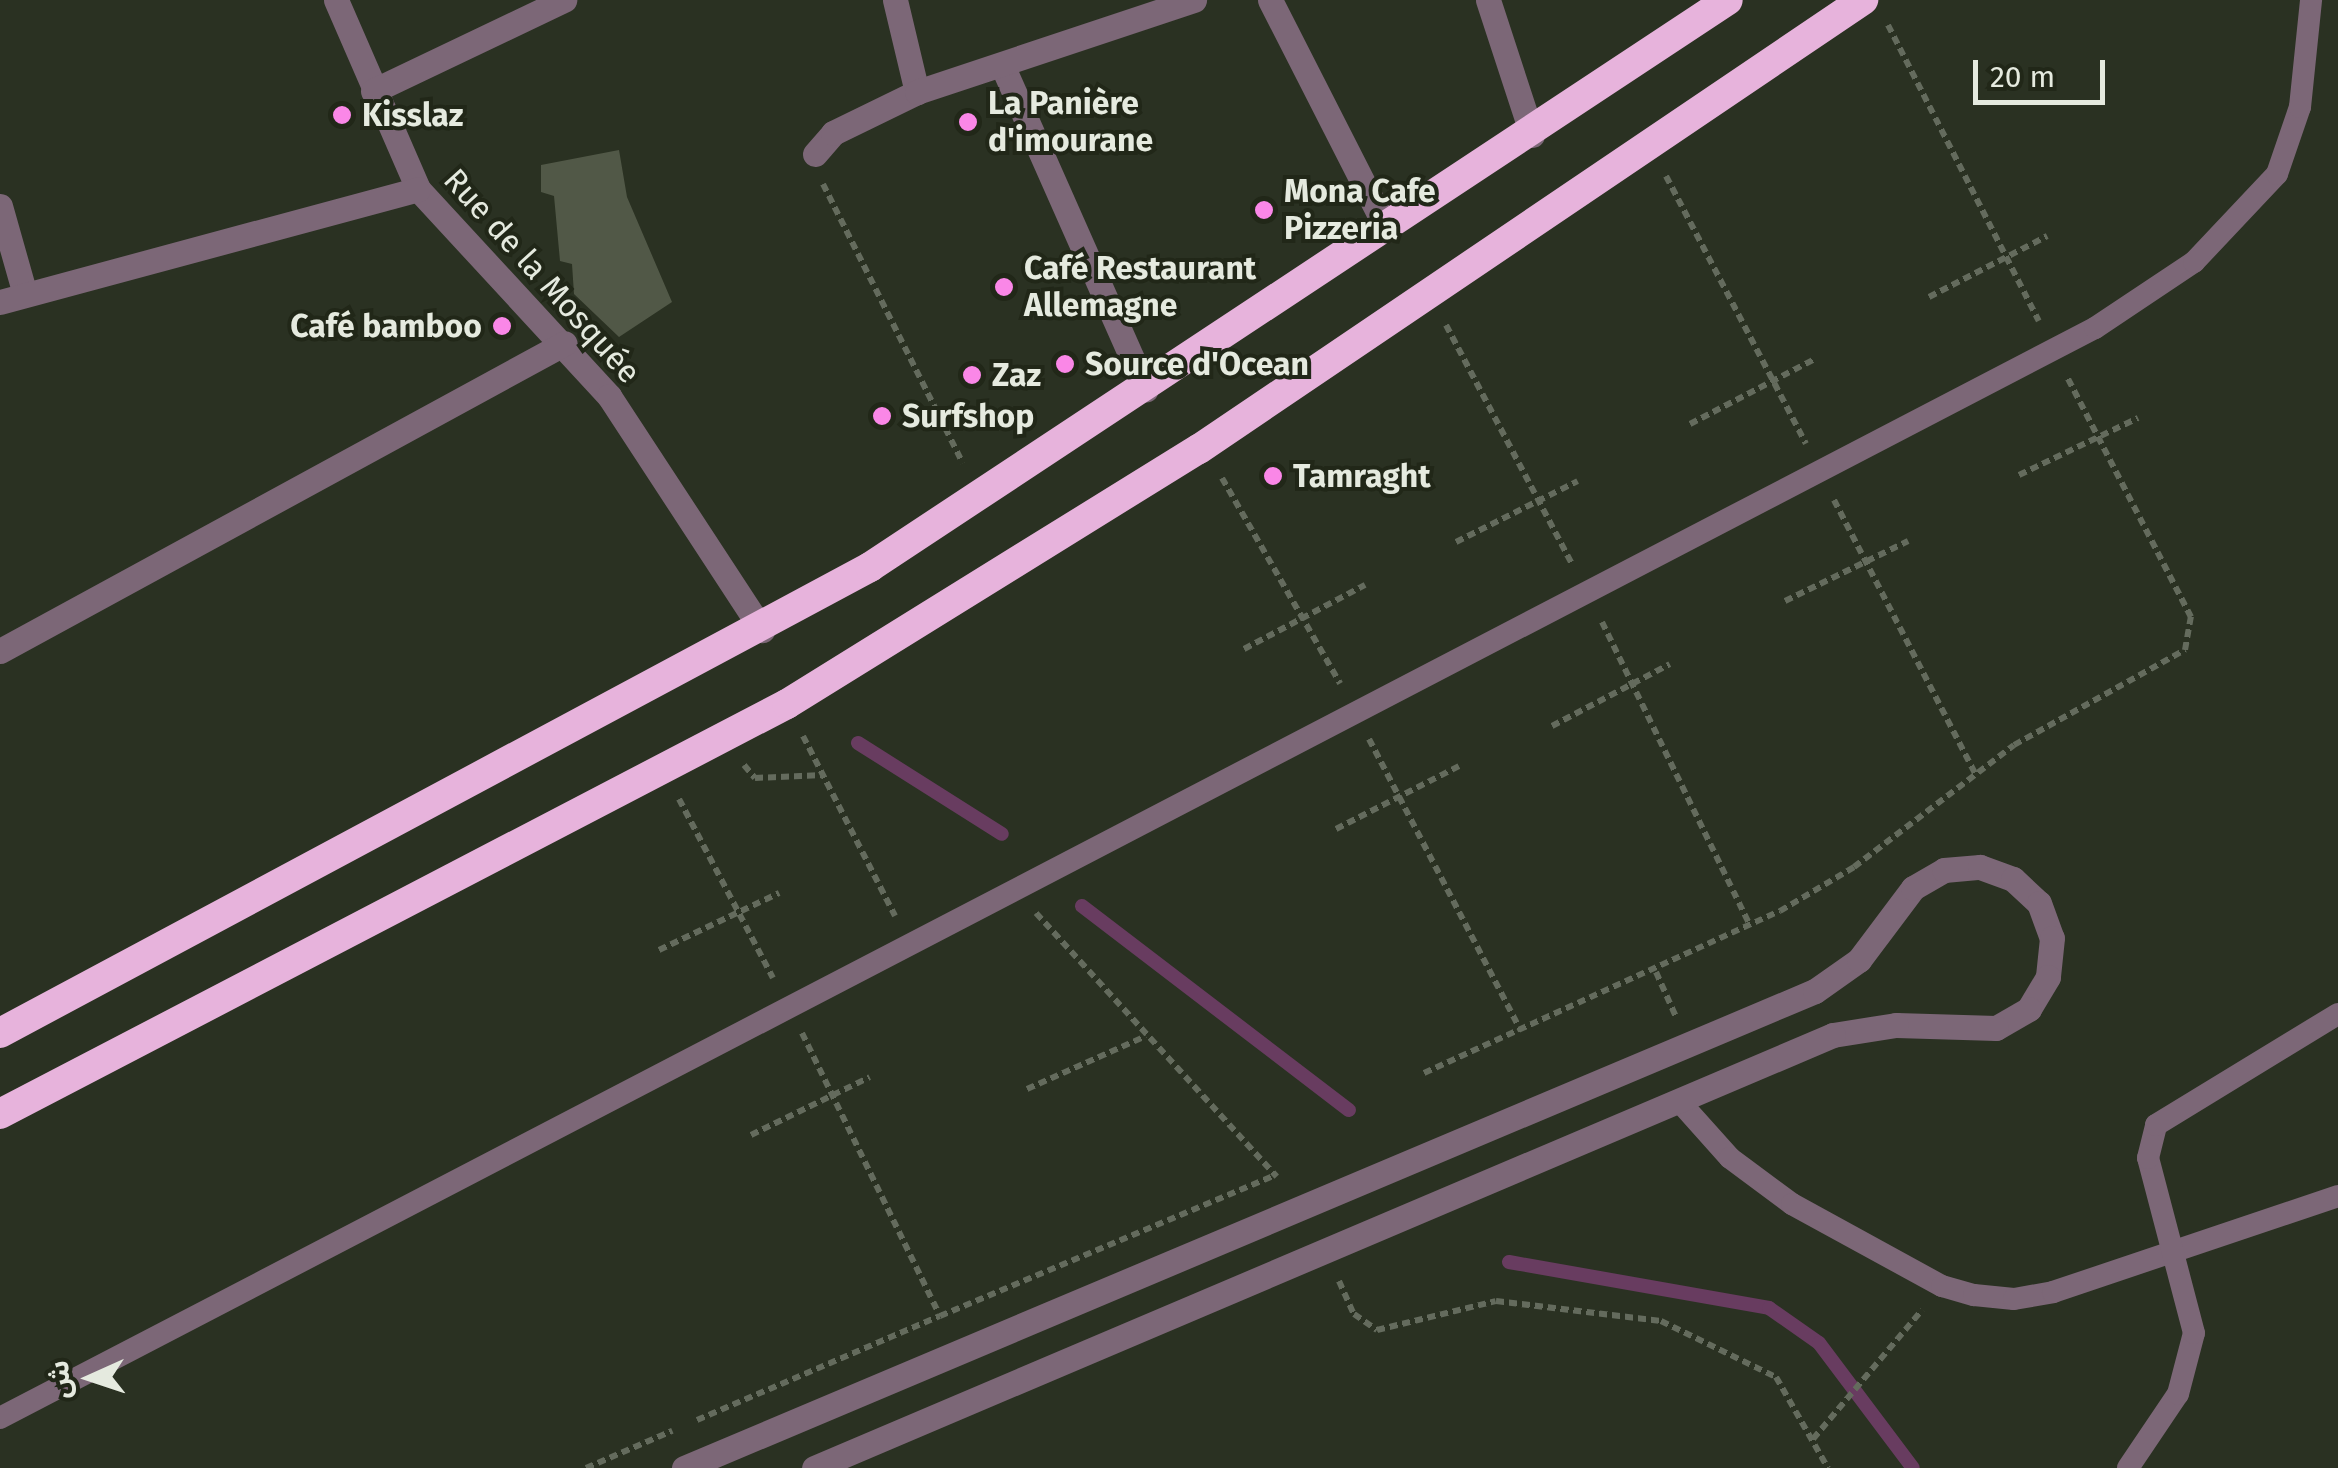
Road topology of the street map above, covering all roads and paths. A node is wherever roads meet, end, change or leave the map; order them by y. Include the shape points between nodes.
1 (336, 0) edge
2 (564, 0) edge
3 (895, 0) edge
4 (1194, 0) edge
5 (1488, 0) edge
6 (1728, 0) edge
7 (2311, 0) edge
8 (1280, 3) edge
9 (1873, 8) edge
10 (1002, 65) junction
11 (373, 91) junction
12 (916, 92) junction
13 (1532, 135) junction
14 (815, 154) joint
15 (418, 189) junction
16 (0, 206) edge
17 (1387, 230) junction
18 (2047, 236) dead end
19 (2006, 256) junction
20 (24, 290) junction
21 (1929, 297) dead end
22 (0, 302) edge
23 (566, 344) junction
24 (2054, 349) junction
25 (1814, 358) dead end
26 (1146, 390) junction
27 (2138, 418) dead end
28 (1690, 424) dead end
29 (2098, 438) junction
30 (2019, 476) dead end
31 (1578, 482) dead end
32 (982, 493) junction
33 (1908, 541) dead end
34 (1456, 542) dead end
35 (1364, 585) dead end
36 (1786, 601) dead end
37 (762, 630) junction
38 (1244, 649) dead end
39 (0, 651) edge
40 (1670, 664) dead end
41 (787, 704) junction
42 (1552, 726) dead end
43 (726, 766) dead end
44 (1459, 766) dead end
45 (823, 776) junction
46 (688, 785) dead end
47 (1336, 829) dead end
48 (779, 893) dead end
49 (739, 911) junction
50 (911, 946) junction
51 (659, 950) dead end
52 (1656, 972) junction
53 (790, 1010) junction
54 (2338, 1014) edge
55 (0, 1033) edge
56 (1146, 1036) dead end
57 (1688, 1044) junction
58 (1424, 1073) dead end
59 (870, 1077) dead end
60 (1027, 1089) dead end
61 (834, 1093) junction
62 (1679, 1100) junction
63 (0, 1114) edge
64 (750, 1135) dead end
65 (1275, 1175) dead end
66 (2338, 1196) edge
67 (2174, 1251) junction
68 (1942, 1286) junction
69 (940, 1316) junction
70 (0, 1418) edge
71 (1813, 1440) dead end
72 (586, 1468) edge
73 (684, 1468) edge
74 (814, 1468) edge
75 (2128, 1468) edge

1 - 11 street, Rue de la Mosquée
2 - 11 street
3 - 12 street
4 - 10 street
5 - 13 street
6 - 13 highway
7 - 24 lane via 2300,107 2277,174 2194,262
8 - 17 street
9 - 19 path
9 - 41 highway via 1199,449
10 - 12 street
10 - 26 street
11 - 15 street, Rue de la Mosquée
12 - 14 street via 833,133
13 - 17 highway
14 - 32 path via 880,306
15 - 20 street
15 - 23 street, Rue de la Mosquée
16 - 20 street
17 - 26 highway
18 - 19 path
19 - 21 path
19 - 24 path
20 - 22 street
23 - 37 street, Rue de la Mosquée via 609,396
23 - 39 street
24 - 29 path
24 - 50 lane
25 - 28 path
26 - 32 highway
27 - 29 path
29 - 30 path
29 - 52 path via 2191,617 2184,650 2014,745 1839,876
31 - 34 path
32 - 37 highway
33 - 36 path
35 - 38 path
37 - 55 highway
40 - 42 path
41 - 45 path
41 - 63 highway
43 - 45 path via 739,760 755,778
44 - 47 path
45 - 50 path
46 - 49 path via 675,792
48 - 49 path
49 - 51 path
49 - 53 path
50 - 53 lane
52 - 57 path
52 - 58 path
53 - 61 path
53 - 70 lane
54 - 67 lane via 2156,1125 2148,1158
56 - 60 path
57 - 62 street via 1838,978 1913,888 1944,870 1980,866 2012,879 2039,903 2052,938 2048,976 2029,1009 1996,1028 1849,1031
57 - 73 street
59 - 61 path
61 - 64 path
61 - 69 path
62 - 68 lane via 1760,1183
62 - 74 street
65 - 69 path
66 - 67 lane
67 - 68 lane via 2014,1300
67 - 75 lane via 2192,1312 2192,1354 2178,1394
68 - 71 path
69 - 72 path

